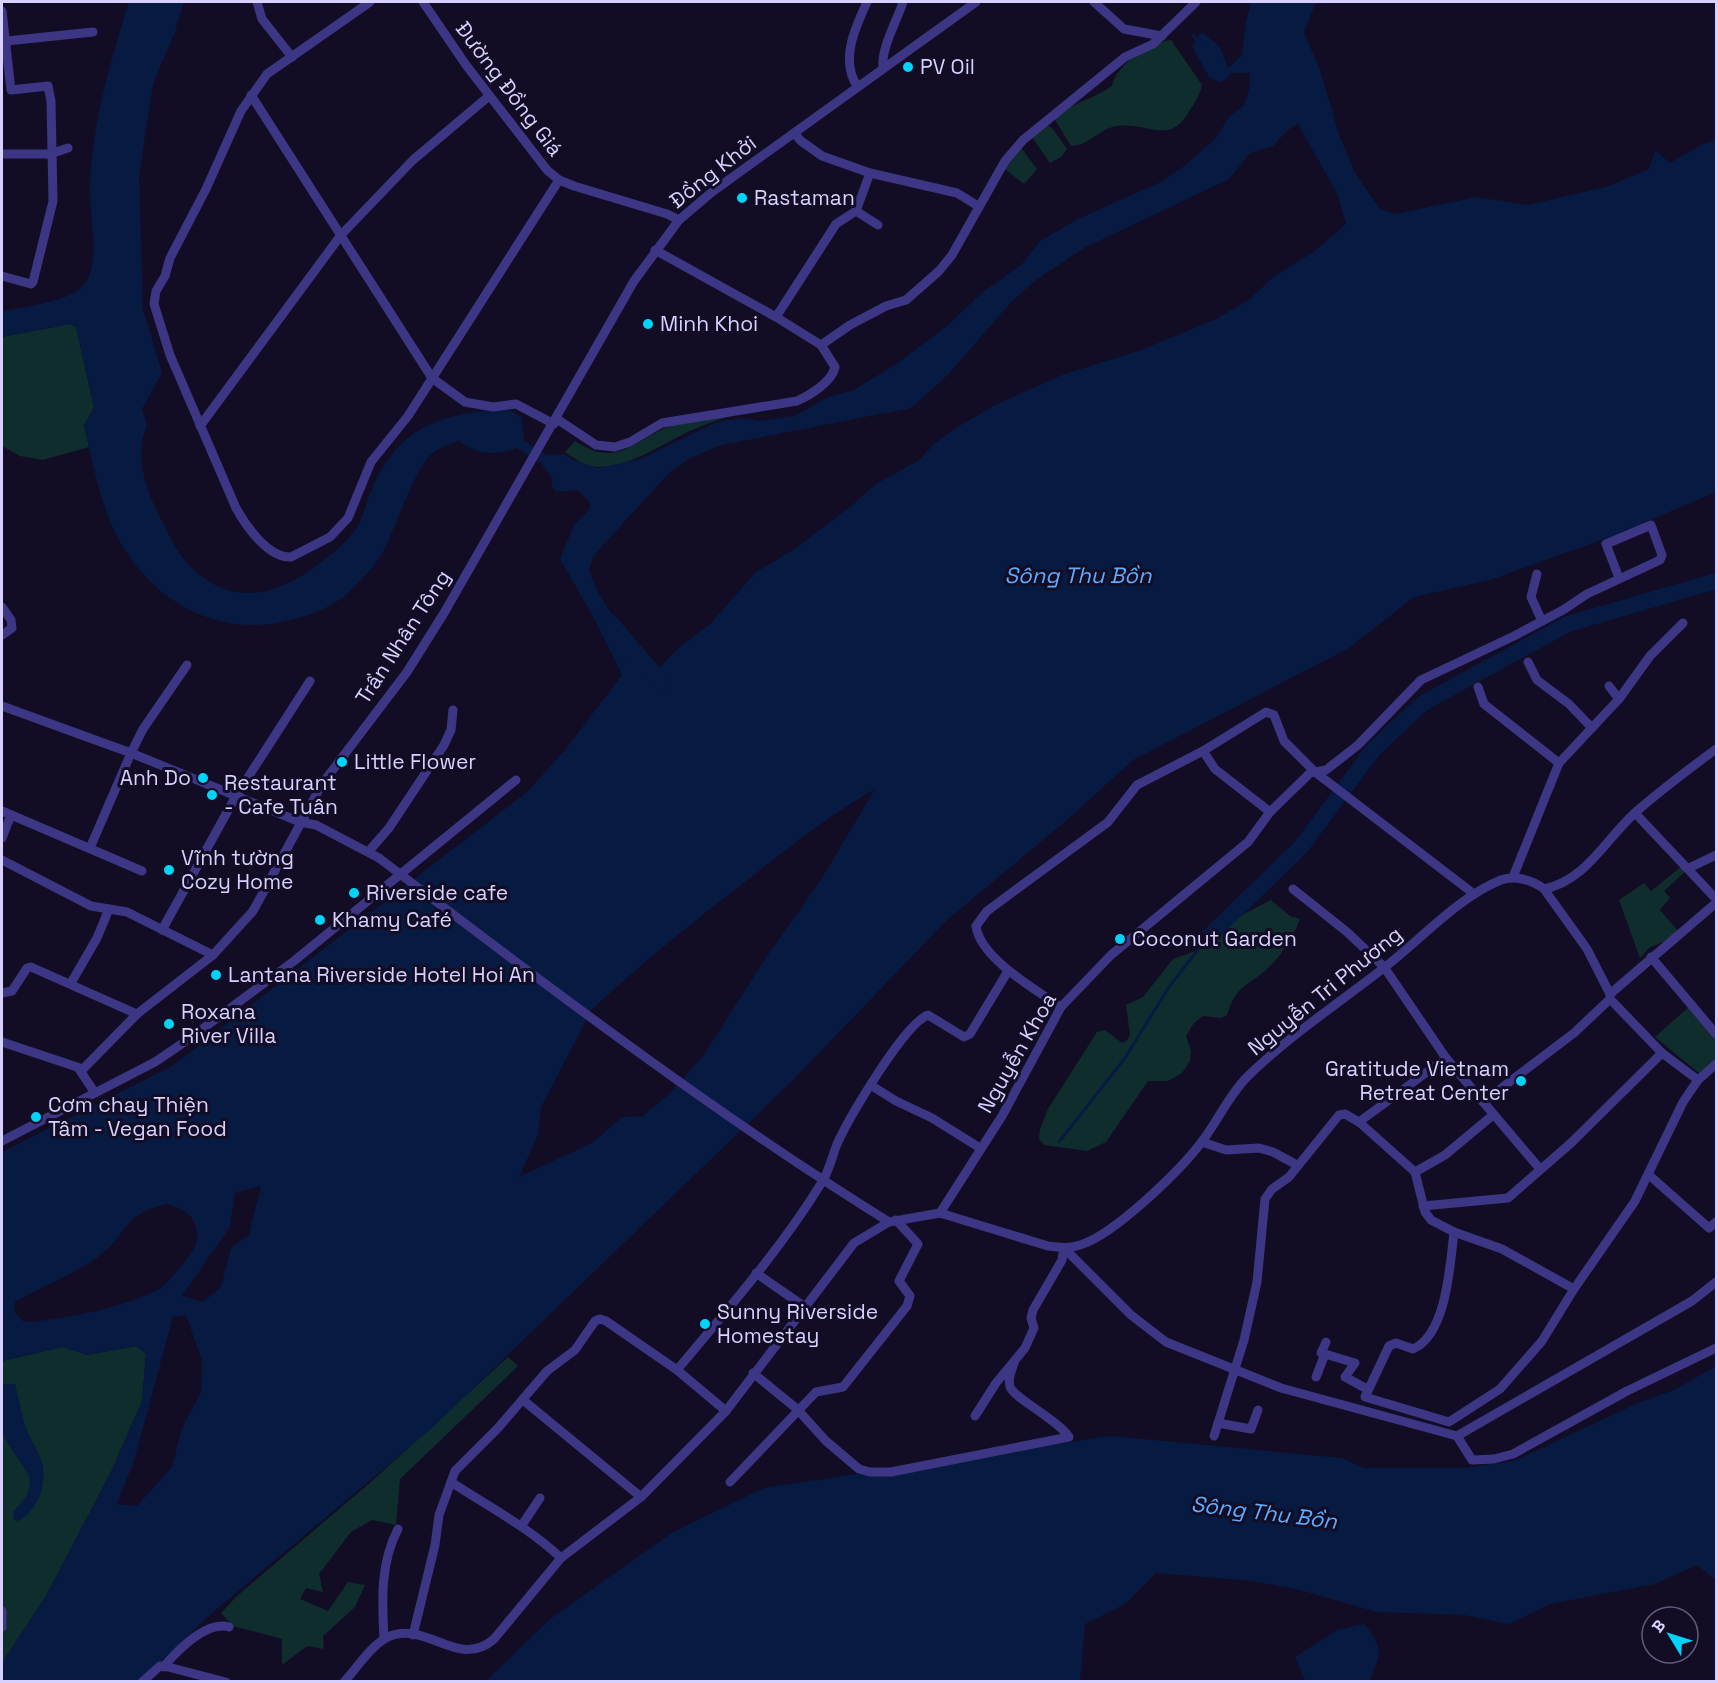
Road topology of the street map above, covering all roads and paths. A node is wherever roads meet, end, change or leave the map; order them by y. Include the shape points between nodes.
1 (257, 2) edge
2 (370, 2) edge
3 (423, 2) edge
4 (867, 2) edge
5 (903, 2) edge
6 (976, 2) edge
7 (1094, 2) edge
8 (1196, 2) edge
9 (2, 11) edge
10 (93, 32) dead end
11 (1162, 36) junction
12 (7, 41) junction
13 (292, 57) junction
14 (883, 67) junction
15 (857, 86) junction
16 (251, 95) junction
17 (489, 96) junction
18 (794, 133) junction
19 (68, 148) dead end
20 (49, 153) junction
21 (2, 154) edge
22 (870, 173) junction
23 (559, 180) junction
24 (978, 206) junction
25 (856, 211) junction
26 (679, 220) junction
27 (878, 225) dead end
28 (341, 235) junction
29 (655, 250) junction
30 (2, 276) edge
31 (776, 317) junction
32 (821, 345) junction
33 (432, 378) junction
34 (555, 422) junction
35 (200, 426) junction
36 (545, 438) joint
37 (1537, 574) dead end
38 (1619, 578) junction
39 (2, 607) edge
40 (1542, 621) junction
41 (1683, 623) dead end
42 (2, 635) edge
43 (1528, 662) dead end
44 (187, 665) dead end
45 (310, 681) dead end
46 (1609, 686) dead end
47 (1478, 687) dead end
48 (1619, 699) junction
49 (2, 706) edge
50 (453, 710) dead end
51 (1592, 728) junction
52 (1716, 749) edge
53 (1203, 750) junction
54 (132, 753) junction
55 (1559, 763) junction
56 (1315, 772) junction
57 (516, 780) dead end
58 (237, 796) junction
59 (1270, 812) junction
60 (6, 813) edge
61 (1635, 813) junction
62 (300, 822) junction
63 (2, 838) edge
64 (90, 848) junction
65 (369, 852) junction
66 (1716, 855) edge
67 (2, 860) edge
68 (1689, 868) junction
69 (142, 871) dead end
70 (1513, 877) junction
71 (1293, 889) dead end
72 (1544, 889) junction
73 (1474, 894) junction
74 (1716, 901) edge
75 (109, 909) junction
76 (162, 930) junction
77 (213, 955) junction
78 (1652, 957) junction
79 (1384, 968) junction
80 (1008, 971) junction
81 (71, 983) junction
82 (2, 993) edge
83 (1610, 997) junction
84 (1061, 1007) junction
85 (137, 1014) junction
86 (1716, 1034) edge
87 (2, 1042) edge
88 (1662, 1053) junction
89 (1446, 1058) junction
90 (1716, 1064) edge
91 (79, 1069) junction
92 (1698, 1080) junction
93 (872, 1086) junction
94 (95, 1093) junction
95 (1483, 1102) junction
96 (1493, 1115) junction
97 (1359, 1122) junction
98 (2, 1141) edge
99 (1202, 1142) junction
100 (980, 1148) junction
101 (1297, 1166) junction
102 (1540, 1169) junction
103 (1415, 1172) junction
104 (1649, 1175) junction
105 (823, 1181) junction
106 (1423, 1206) junction
107 (940, 1213) junction
108 (893, 1221) junction
109 (1716, 1222) edge
110 (1454, 1232) junction
111 (1064, 1248) junction
112 (756, 1273) junction
113 (1716, 1281) edge
114 (1574, 1289) junction
115 (805, 1307) junction
116 (1326, 1342) dead end
117 (1716, 1348) edge
118 (1325, 1354) junction
119 (1014, 1363) junction
120 (677, 1370) junction
121 (1234, 1370) junction
122 (753, 1373) junction
123 (1316, 1377) dead end
124 (1366, 1389) junction
125 (523, 1400) junction
126 (797, 1409) junction
127 (1258, 1410) dead end
128 (726, 1411) junction
129 (975, 1416) dead end
130 (1218, 1423) junction
131 (1214, 1436) dead end
132 (1457, 1436) junction
133 (451, 1482) junction
134 (730, 1482) dead end
135 (641, 1497) junction
136 (540, 1498) dead end
137 (522, 1525) junction
138 (398, 1529) dead end
139 (561, 1558) junction
140 (2, 1611) edge
141 (2, 1627) edge
142 (229, 1627) dead end
143 (413, 1635) junction
144 (384, 1639) junction
145 (165, 1666) junction
146 (142, 1682) edge
147 (226, 1682) edge
148 (344, 1682) edge

1 - 13 street via 262,19
2 - 13 street
3 - 17 street, Đường Đồng Giá
4 - 15 street via 848,62 850,76
5 - 14 street via 882,54
6 - 14 street, Đồng Khởi
7 - 11 street via 1124,29
8 - 11 street
9 - 12 street
10 - 12 street
11 - 24 street via 1125,57 1041,124 1005,161
12 - 20 street via 11,90 48,86
13 - 16 street via 267,74
14 - 15 street, Đồng Khởi
15 - 18 street, Đồng Khởi
16 - 28 street
16 - 35 street via 156,291 154,304 170,355
17 - 23 street, Đường Đồng Giá
17 - 28 street via 412,160
18 - 22 street via 822,156
18 - 26 street, Đồng Khởi via 711,192
19 - 20 street
20 - 21 street
20 - 30 street via 53,201 33,282
22 - 24 street via 957,193
22 - 25 street
23 - 26 street, Đường Đồng Giá
23 - 33 street
24 - 32 street via 939,271 906,300 850,325
25 - 27 street
25 - 31 street via 836,224
26 - 29 street, Đồng Khởi
28 - 33 street
28 - 35 street
29 - 31 street
29 - 34 street, Đồng Khởi via 619,305
31 - 32 street
32 - 34 street via 835,367 834,374 796,401 662,423 615,447 596,445
33 - 34 street via 465,402 493,407 516,404
33 - 35 street via 396,434 371,462 348,518 330,537 291,557 272,550 245,525
34 - 36 street, Đồng Khởi
36 - 62 street, Trần Nhân Tông via 426,641 322,784
37 - 40 street via 1531,597
38 - 38 street, Nguyễn Khoa via 1606,544 1651,525 1662,555 1660,560
38 - 40 street, Nguyễn Khoa
39 - 42 street via 13,624
40 - 56 street, Nguyễn Khoa via 1421,680 1358,745 1326,770
41 - 48 street via 1650,656
43 - 51 street via 1537,680
44 - 54 street via 143,729
45 - 58 street
46 - 48 street
47 - 55 street via 1484,704
48 - 51 street
49 - 54 street
50 - 65 street via 451,730 444,745
51 - 55 street
52 - 61 street
53 - 56 street via 1269,712 1278,721 1284,741
53 - 59 street via 1215,769
53 - 80 street via 1137,785 1108,822 987,911 976,932
54 - 58 street
54 - 64 street
55 - 70 street
56 - 59 street, Nguyễn Khoa
56 - 73 street
57 - 94 street via 287,966 163,1056
58 - 62 street
58 - 76 street
59 - 84 street, Nguyễn Khoa via 1248,842 1111,955
60 - 63 street
60 - 64 street
61 - 68 street
61 - 72 street via 1576,876 1560,886
62 - 65 street via 316,825
62 - 77 street, Trần Nhân Tông via 253,911
64 - 69 street
65 - 105 street, bridge via 588,1017
66 - 68 street
67 - 75 street via 91,906
68 - 74 street
70 - 72 street
70 - 73 street, Nguyễn Tri Phương
71 - 79 street
72 - 83 street via 1587,949
73 - 79 street, Nguyễn Tri Phương
74 - 78 street
75 - 76 street via 127,912
75 - 81 street
76 - 77 street
77 - 85 street, Trần Nhân Tông
78 - 83 street
78 - 86 street
79 - 89 street
79 - 99 street, Nguyễn Tri Phương via 1289,1037 1245,1079
80 - 84 street
80 - 93 street via 970,1034 964,1037 934,1016 925,1016 891,1055
81 - 82 street via 29,966 17,987
81 - 85 street
83 - 88 street
83 - 95 street via 1574,1033
84 - 100 street, Nguyễn Khoa via 1002,1116
85 - 91 street, Trần Nhân Tông via 87,1066
87 - 91 street
88 - 92 street
88 - 102 street
89 - 95 street
89 - 97 street
90 - 92 street
91 - 94 street
92 - 104 street via 1683,1102
93 - 100 street
93 - 105 street via 838,1144
94 - 98 street
95 - 96 street
96 - 102 street
96 - 103 street via 1445,1155
97 - 101 street via 1340,1115
97 - 103 street
99 - 101 street via 1227,1150 1259,1148
99 - 111 street, Nguyễn Tri Phương via 1134,1209 1095,1238
100 - 107 street, Nguyễn Khoa
101 - 121 street via 1265,1199 1257,1282
102 - 106 street via 1508,1198
103 - 106 street
104 - 109 street via 1708,1228
104 - 114 street
105 - 108 street
105 - 112 street
106 - 110 street via 1431,1220
107 - 108 street
107 - 111 street
108 - 115 street via 855,1243
108 - 126 street via 918,1243 899,1281 910,1296 909,1303 843,1387 819,1390
110 - 114 street via 1502,1249
110 - 124 street via 1445,1303 1440,1313 1421,1345 1413,1348 1396,1343 1389,1347
111 - 119 street via 1062,1260 1033,1310 1034,1328
111 - 121 street via 1131,1316 1166,1342
112 - 115 street
112 - 120 street
113 - 132 street via 1692,1301
114 - 124 street via 1542,1341 1500,1389 1449,1422 1365,1397
115 - 122 street
116 - 118 street via 1321,1353
117 - 132 street via 1627,1391 1513,1454 1472,1460
118 - 123 street
118 - 124 street via 1355,1363 1345,1377
119 - 126 street via 1010,1385 1014,1394 1060,1426 1069,1437 909,1470 870,1472 859,1469 825,1441
119 - 129 street
120 - 125 street via 600,1318 575,1350 547,1371
120 - 128 street
121 - 130 street
121 - 132 street via 1281,1388
122 - 126 street
122 - 128 street
125 - 133 street via 458,1467
125 - 135 street
126 - 134 street
127 - 130 street via 1251,1429
128 - 135 street
130 - 131 street
133 - 137 street
133 - 143 street via 439,1515
135 - 139 street
136 - 137 street
137 - 139 street
138 - 144 street via 388,1548 383,1577
139 - 143 street via 484,1647 463,1651 417,1633
140 - 141 street
142 - 145 street via 221,1624 209,1629 174,1654
143 - 144 street
144 - 148 street
145 - 146 street via 160,1665
145 - 147 street

